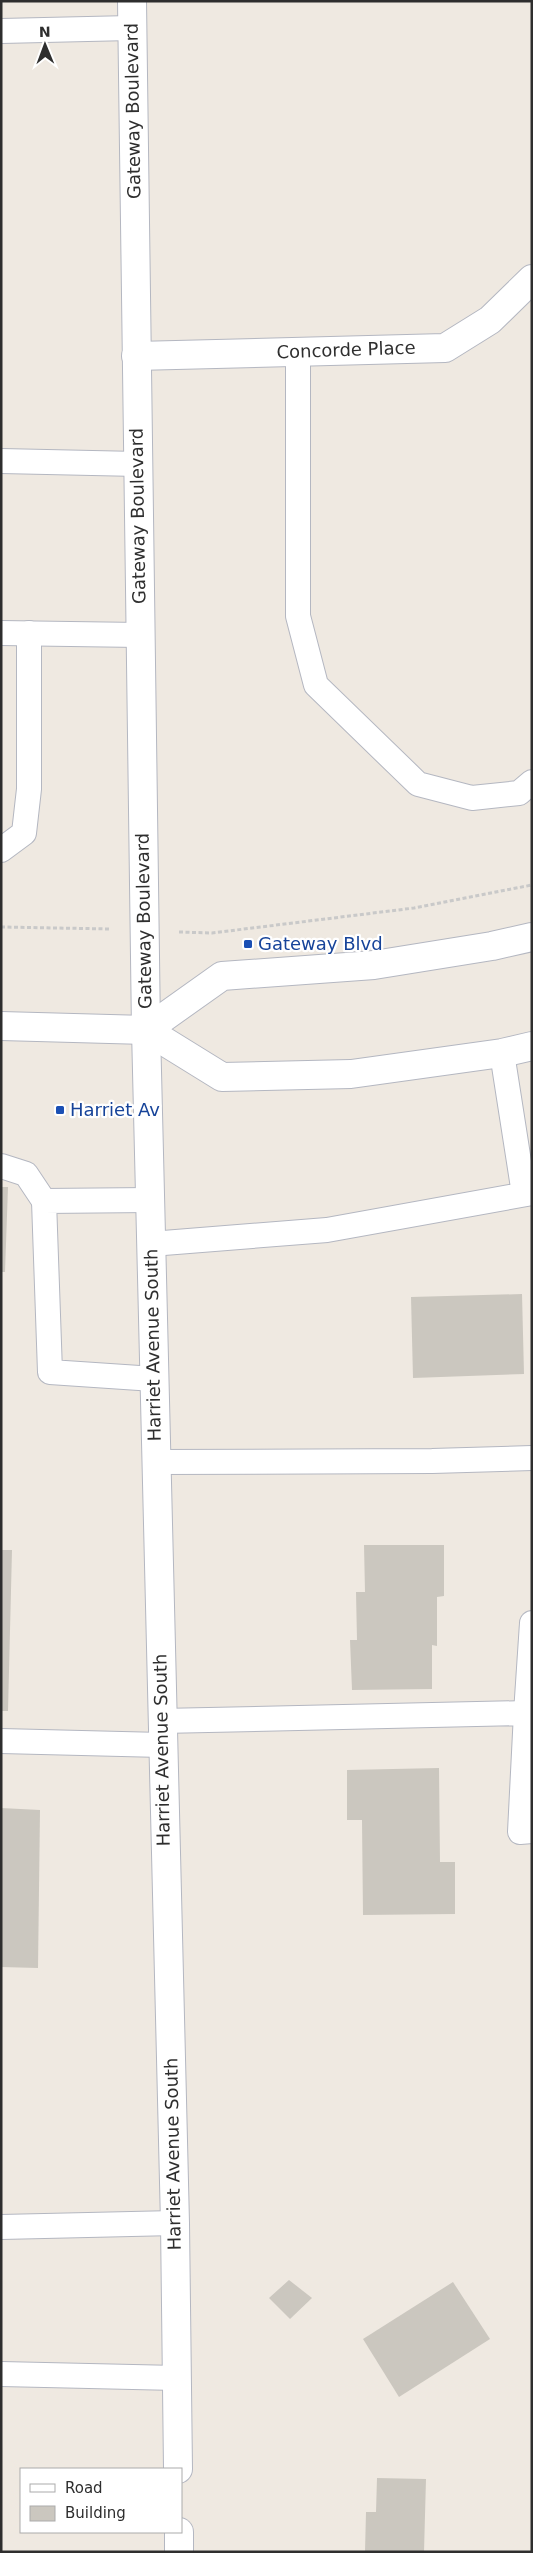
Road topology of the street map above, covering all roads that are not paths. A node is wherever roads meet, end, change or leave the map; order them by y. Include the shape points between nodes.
1 (132, 1) edge
2 (131, 28) junction
3 (1, 32) edge
4 (532, 279) edge
5 (298, 351) junction
6 (136, 356) junction
7 (1, 461) edge
8 (138, 464) junction
9 (1, 633) edge
10 (30, 633) junction
11 (140, 635) junction
12 (532, 782) edge
13 (1, 850) edge
14 (532, 937) edge
15 (1, 1026) edge
16 (146, 1030) junction
17 (532, 1046) edge
18 (502, 1053) junction
19 (1, 1166) edge
20 (528, 1194) edge
21 (150, 1200) junction
22 (44, 1202) junction
23 (151, 1244) junction
24 (154, 1379) junction
25 (532, 1458) edge
26 (156, 1462) junction
27 (532, 1623) edge
28 (526, 1713) junction
29 (162, 1733) junction
30 (1, 1741) edge
31 (532, 1831) edge
32 (175, 2223) junction
33 (1, 2227) edge
34 (1, 2374) edge
35 (177, 2378) junction
36 (178, 2468) edge
37 (179, 2533) edge
38 (179, 2552) edge

1 - 2 street, Gateway Boulevard
2 - 3 lane
2 - 6 street, Gateway Boulevard
4 - 5 street, Concorde Place via 490,320 446,348
5 - 6 street, Concorde Place
5 - 12 lane via 298,616 316,685 418,784 472,798 519,793
6 - 8 street, Gateway Boulevard
7 - 8 lane
8 - 11 street, Gateway Boulevard
9 - 10 lane
10 - 11 lane
10 - 13 lane via 28,798 24,833
11 - 16 street, Gateway Boulevard
14 - 16 street via 374,965 222,976
15 - 16 street
16 - 18 street via 222,1077 351,1074
16 - 21 street, Harriet Avenue South
17 - 18 street
18 - 20 lane
19 - 22 lane via 26,1174
20 - 23 lane via 327,1230
21 - 22 lane
21 - 23 street, Harriet Avenue South
22 - 24 lane via 50,1372
23 - 24 street, Harriet Avenue South
24 - 26 street, Harriet Avenue South
25 - 26 lane
26 - 29 street, Harriet Avenue South
27 - 28 lane
28 - 29 lane
28 - 31 lane via 520,1832
29 - 30 lane
29 - 32 street, Harriet Avenue South
32 - 33 lane
32 - 35 street, Harriet Avenue South
34 - 35 lane
35 - 36 street, Harriet Avenue South
37 - 38 street

